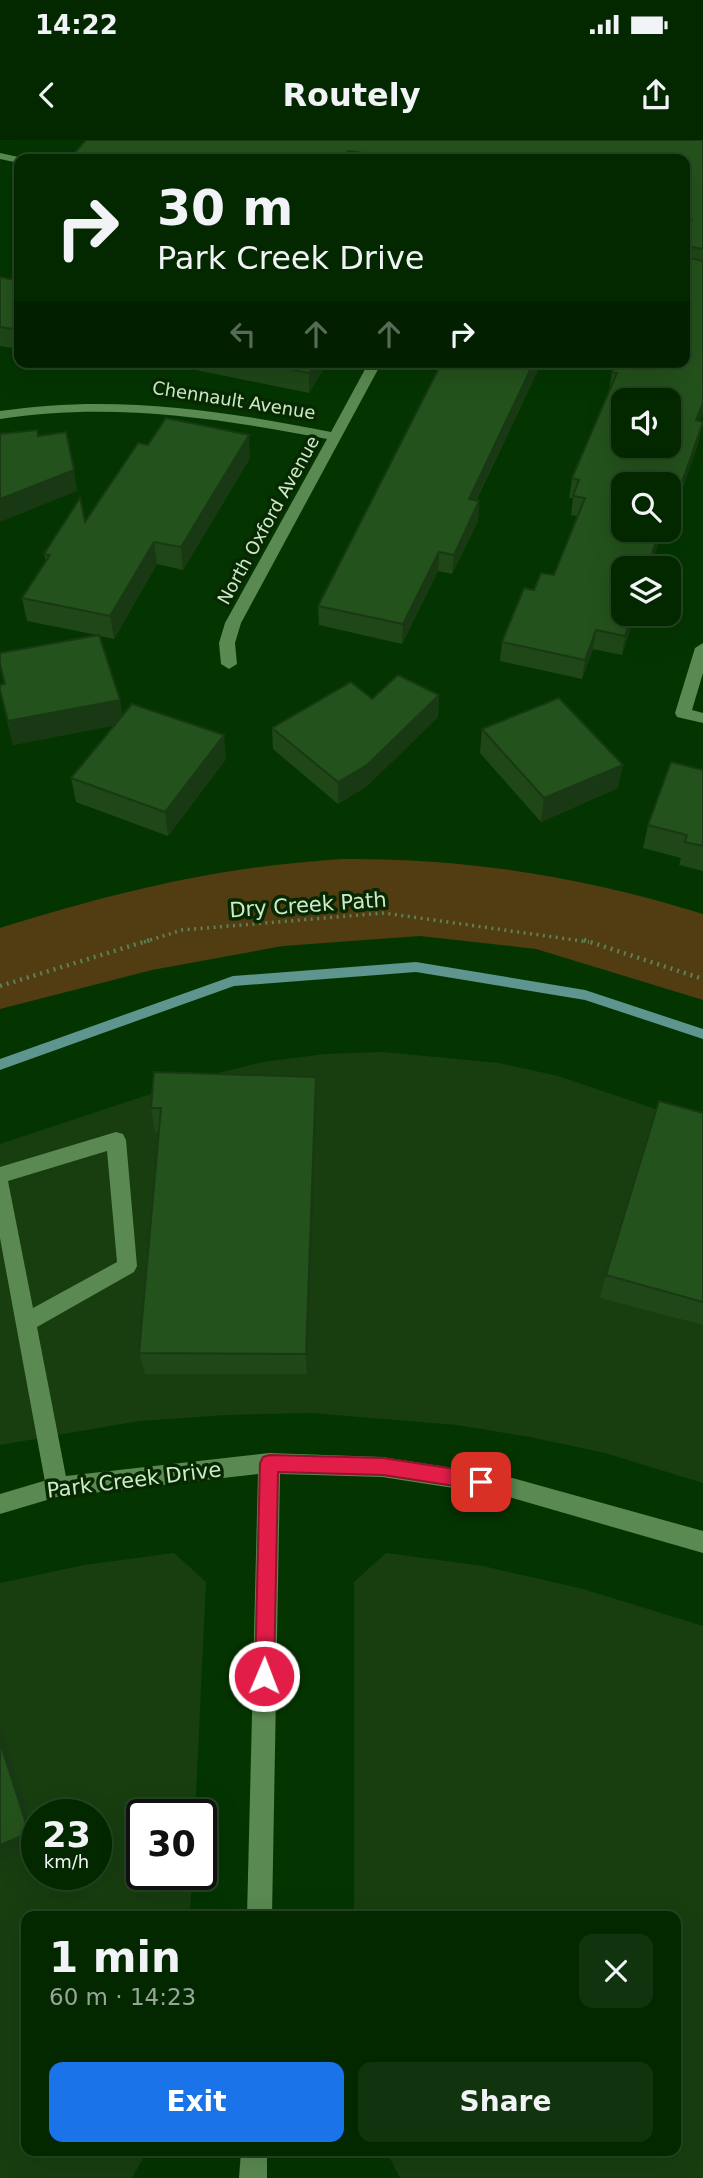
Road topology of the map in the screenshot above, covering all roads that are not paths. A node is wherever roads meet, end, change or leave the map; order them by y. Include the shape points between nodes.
1 (373, 368) edge
2 (0, 415) edge
3 (336, 437) junction
4 (703, 648) edge
5 (229, 664) dead end
6 (703, 718) edge
7 (0, 1175) edge
8 (0, 1185) edge
9 (6, 1247) edge
10 (26, 1323) junction
11 (269, 1463) junction
12 (57, 1487) junction
13 (0, 1504) edge
14 (703, 1542) edge
15 (259, 1911) edge
16 (254, 2156) edge
17 (253, 2178) edge

1 - 3 street, North Oxford Avenue
2 - 3 street, Chennault Avenue via 88,403 140,404
3 - 5 street, North Oxford Avenue via 233,623 227,643
4 - 6 street via 683,713
7 - 10 street via 116,1140 127,1266
8 - 9 street
9 - 10 street
10 - 12 street
11 - 12 street, Park Creek Drive
11 - 14 street, Park Creek Drive via 383,1467 505,1486
11 - 15 street
12 - 13 street, Park Creek Drive
16 - 17 street

